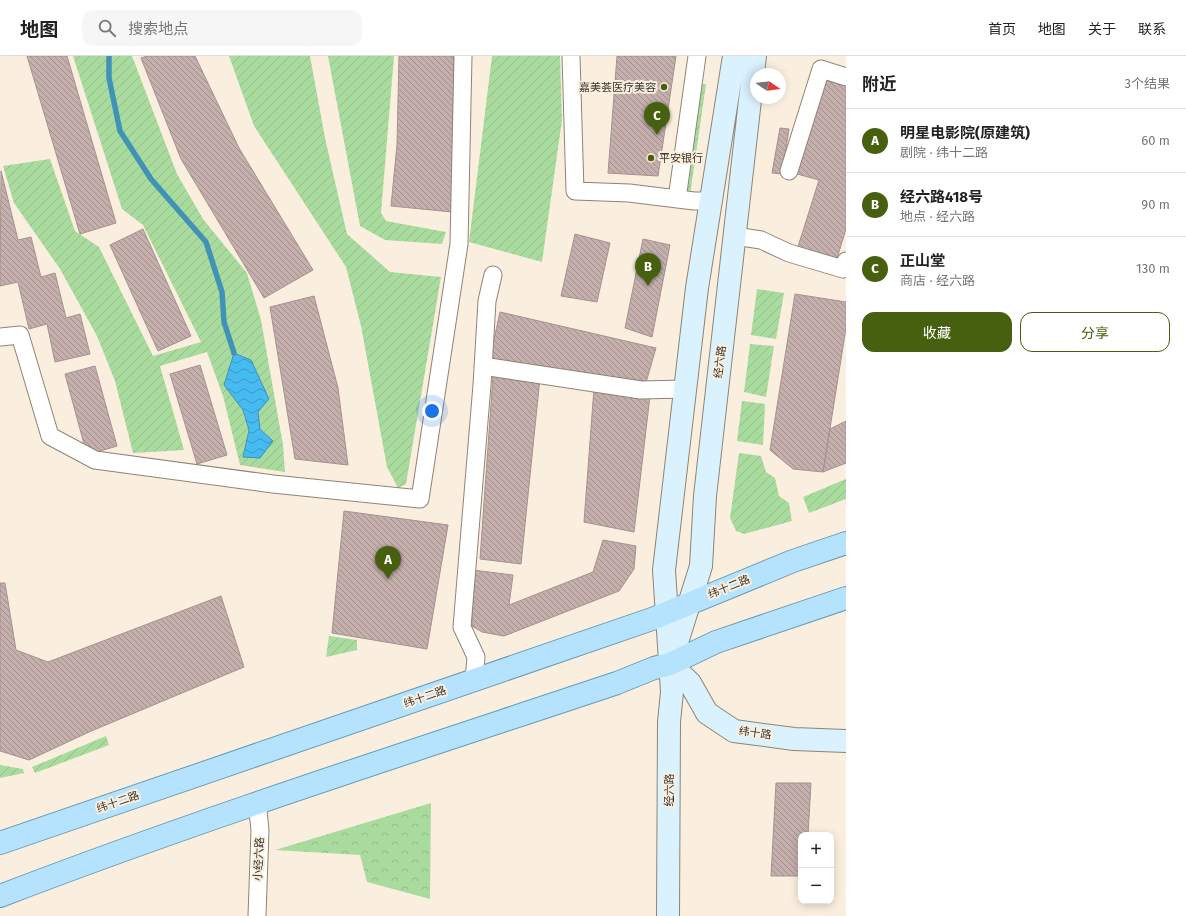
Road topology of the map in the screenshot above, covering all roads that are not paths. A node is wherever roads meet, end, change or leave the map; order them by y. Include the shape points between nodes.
1 (463, 56) edge
2 (571, 56) edge
3 (697, 56) edge
4 (734, 56) edge
5 (756, 56) edge
6 (846, 77) edge
7 (789, 171) dead end
8 (677, 199) junction
9 (711, 201) junction
10 (735, 236) junction
11 (846, 261) edge
12 (493, 275) dead end
13 (0, 337) edge
14 (483, 366) junction
15 (685, 388) junction
16 (846, 543) edge
17 (846, 598) edge
18 (690, 603) junction
19 (665, 614) junction
20 (670, 664) junction
21 (474, 680) junction
22 (846, 741) edge
23 (257, 802) junction
24 (0, 843) edge
25 (0, 896) edge
26 (257, 916) edge
27 (668, 916) edge

1 - 13 street via 459,244 420,499 273,484 95,460 50,436 20,335
2 - 8 street via 575,191 629,193
3 - 8 street
4 - 9 main road, 经六路
5 - 10 main road, 经六路
6 - 7 street via 821,69
8 - 9 street
9 - 15 main road, 经六路
10 - 11 street via 761,240 790,253 843,269
10 - 18 main road, 经六路 via 705,496 701,566
12 - 14 street via 487,301
14 - 15 street via 641,390
14 - 21 street via 462,627 476,657
15 - 19 main road, 经六路 via 664,570
16 - 18 main road, 纬十二路 via 793,561
17 - 20 main road via 716,642
18 - 19 main road, 纬十二路
18 - 20 main road, 经六路
19 - 20 main road, 经六路
19 - 21 main road, 纬十二路
20 - 22 main road, 纬十路 via 690,682 708,713 734,731
20 - 23 main road
20 - 27 main road, 经六路 via 672,692 669,722
21 - 24 main road, 纬十二路
23 - 25 main road
23 - 26 street, 小经六路 via 260,830

